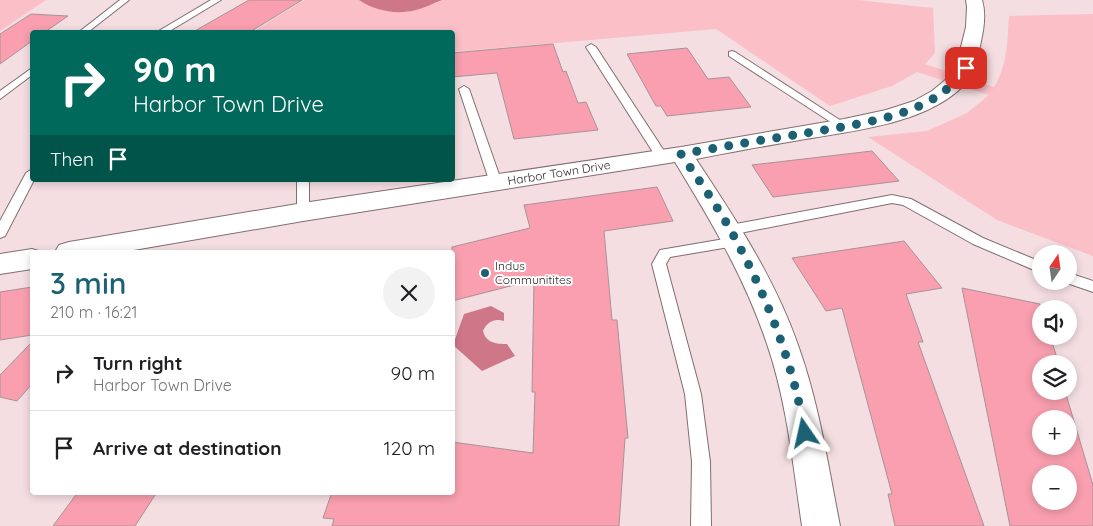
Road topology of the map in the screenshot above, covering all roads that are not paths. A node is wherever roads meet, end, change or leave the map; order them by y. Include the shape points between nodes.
1 (124, 0) edge
2 (217, 0) edge
3 (974, 0) edge
4 (85, 30) edge
5 (165, 30) edge
6 (591, 46) dead end
7 (732, 54) dead end
8 (30, 73) edge
9 (464, 89) dead end
10 (0, 96) edge
11 (844, 126) junction
12 (672, 155) junction
13 (30, 177) edge
14 (303, 182) edge
15 (496, 183) junction
16 (303, 212) junction
17 (0, 234) edge
18 (733, 236) junction
19 (81, 250) edge
20 (30, 259) edge
21 (0, 264) edge
22 (1032, 264) edge
23 (1078, 281) edge
24 (1093, 287) edge
25 (701, 526) edge
26 (821, 526) edge

1 - 4 lane
2 - 5 lane
3 - 11 street, Harbor Town Drive via 975,27 970,55 966,68 956,81 921,105
6 - 12 lane
7 - 11 lane
8 - 10 lane
9 - 15 lane
11 - 12 street, Harbor Town Drive
12 - 15 street, Harbor Town Drive
12 - 18 street
13 - 17 lane
14 - 16 lane
15 - 16 street, Harbor Town Drive
16 - 19 street, Harbor Town Drive
18 - 22 lane via 892,199 906,202 978,242
18 - 25 lane via 665,253 659,264 693,394 700,462
18 - 26 street via 757,281 783,345 802,416
20 - 21 street
23 - 24 lane

